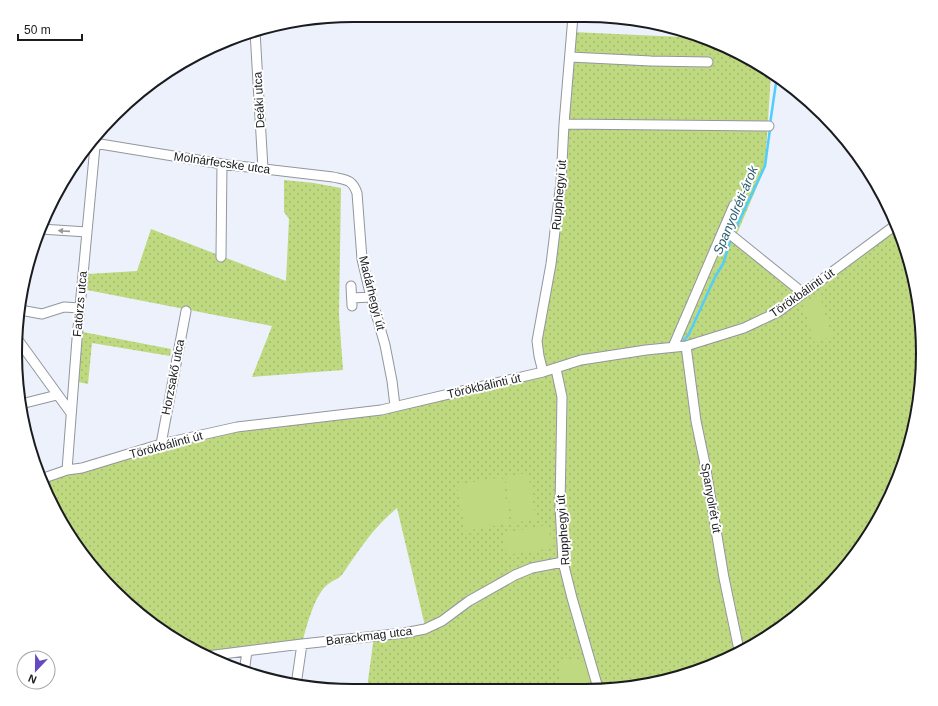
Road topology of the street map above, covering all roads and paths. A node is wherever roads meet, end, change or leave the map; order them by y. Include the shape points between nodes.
1 (573, 22) edge
2 (255, 37) edge
3 (570, 57) junction
4 (708, 62) dead end
5 (564, 124) junction
6 (768, 126) dead end
7 (99, 141) edge
8 (93, 147) edge
9 (222, 164) junction
10 (263, 169) junction
11 (350, 181) joint
12 (734, 205) dead end
13 (892, 228) edge
14 (46, 230) edge
15 (87, 232) junction
16 (732, 237) dead end
17 (221, 257) dead end
18 (351, 286) dead end
19 (804, 293) junction
20 (370, 297) junction
21 (80, 308) junction
22 (25, 311) edge
23 (186, 311) dead end
24 (22, 346) edge
25 (686, 346) junction
26 (673, 347) junction
27 (556, 369) junction
28 (543, 372) junction
29 (57, 395) junction
30 (26, 403) edge
31 (394, 406) junction
32 (71, 413) junction
33 (161, 444) junction
34 (67, 470) junction
35 (46, 477) edge
36 (564, 562) junction
37 (302, 644) junction
38 (739, 646) edge
39 (247, 651) junction
40 (217, 655) edge
41 (245, 665) edge
42 (297, 679) edge
43 (597, 683) edge

1 - 3 street, Rupphegyi út
2 - 10 street, Deáki utca
3 - 4 street
3 - 5 street, Rupphegyi út
5 - 6 street
5 - 28 street, Rupphegyi út via 556,231 537,341
7 - 9 street, Molnárfecske utca
8 - 15 street, Fatörzs utca
9 - 10 street, Molnárfecske utca
9 - 17 street
10 - 11 street, Molnárfecske utca
11 - 20 street, Madárhegyi út via 357,193 362,259
12 - 26 street
13 - 19 street, Törökbálinti út
15 -> 14 street
15 - 21 street, Fatörzs utca
16 - 19 street
18 - 20 street via 352,302
19 - 25 street, Törökbálinti út via 761,321
20 - 31 street, Madárhegyi út via 385,345
21 - 22 street via 64,307 42,314
21 - 32 street, Fatörzs utca
23 - 33 street, Horzsakő utca
24 - 29 street
25 - 26 street, Törökbálinti út
25 - 38 street, Spanyolrét út via 696,421 724,578
26 - 27 street, Törökbálinti út via 582,360
27 - 28 street, Törökbálinti út
27 - 36 street, Rupphegyi út via 562,398 560,506
28 - 31 street, Törökbálinti út
29 - 30 street
29 - 32 street
31 - 33 street, Törökbálinti út via 237,427
32 - 34 street, Fatörzs utca
33 - 34 street, Törökbálinti út via 82,468
34 - 35 street, Törökbálinti út
36 - 37 street, Barackmag utca via 532,568 515,575 425,629
36 - 43 street, Rupphegyi út
37 - 39 street, Barackmag utca
37 - 42 street
39 - 40 street, Barackmag utca
39 - 41 street

